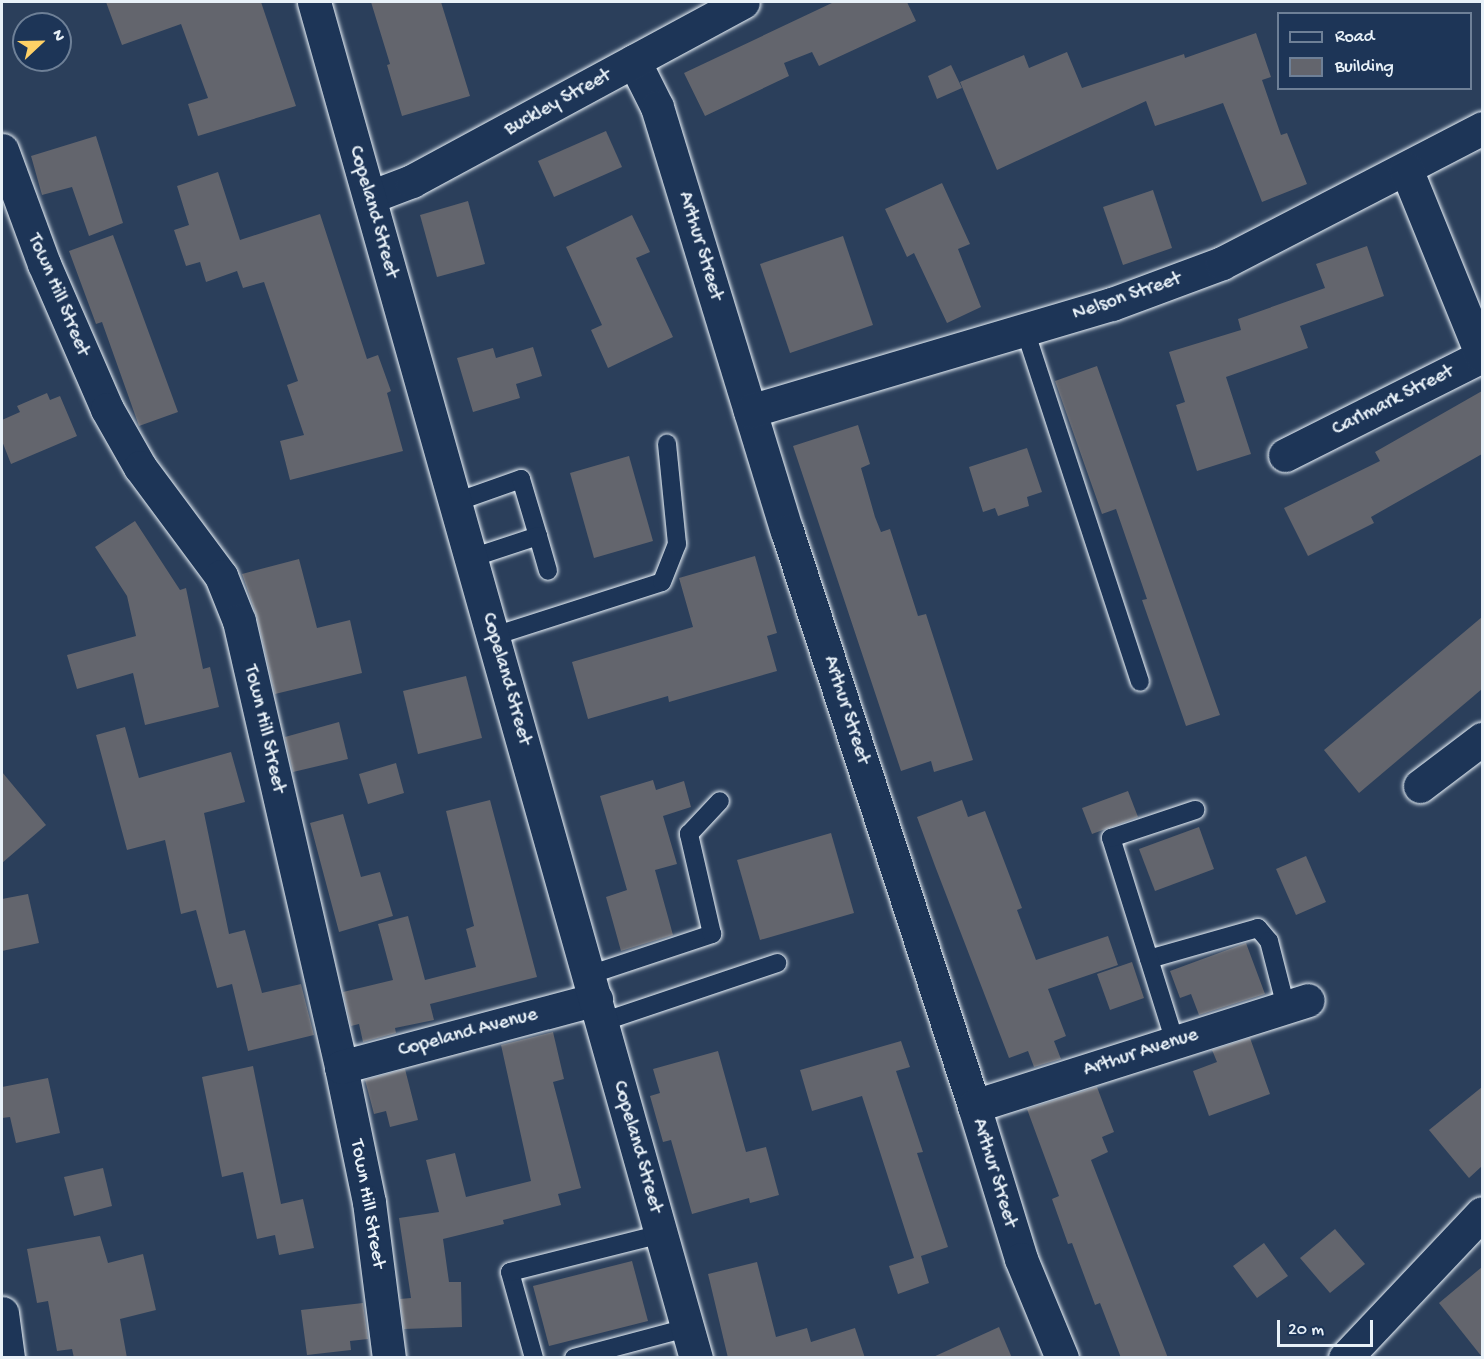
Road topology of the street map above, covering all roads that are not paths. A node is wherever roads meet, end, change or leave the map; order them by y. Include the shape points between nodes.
1 (314, 2) edge
2 (743, 2) edge
3 (634, 61) junction
4 (1482, 128) edge
5 (2, 150) edge
6 (1406, 169) junction
7 (370, 197) junction
8 (1025, 330) junction
9 (750, 411) junction
10 (667, 443) dead end
11 (1285, 455) dead end
12 (456, 502) junction
13 (538, 536) junction
14 (471, 558) junction
15 (548, 571) dead end
16 (494, 636) junction
17 (1140, 682) dead end
18 (1482, 739) edge
19 (1420, 786) dead end
20 (720, 801) dead end
21 (1194, 810) dead end
22 (1149, 959) junction
23 (777, 963) dead end
24 (595, 999) junction
25 (1297, 1003) joint
26 (1175, 1042) junction
27 (341, 1067) junction
28 (974, 1106) junction
29 (1482, 1213) edge
30 (661, 1234) junction
31 (2, 1313) edge
32 (692, 1343) edge
33 (8, 1358) edge
34 (389, 1358) edge
35 (534, 1358) edge
36 (574, 1358) edge
37 (1062, 1358) edge
38 (1345, 1358) edge

1 - 7 street, Copeland Street
2 - 3 street, Buckley Street
3 - 7 street, Buckley Street via 412,182
3 - 9 street, Arthur Street via 657,107
4 - 6 street, Nelson Street
5 - 27 street, Town Hill Street via 44,264 107,409 140,467 210,558 231,598
6 - 8 street, Nelson Street via 1222,263 1112,304
6 - 11 street, Carlmark Street via 1482,357
7 - 12 street, Copeland Street
8 - 9 street, Nelson Street
8 - 17 lane
9 - 28 street, Arthur Street
10 - 16 lane via 677,544 662,582
12 - 13 lane via 521,479
12 - 14 street, Copeland Street
13 - 14 lane
13 - 15 lane
14 - 16 street, Copeland Street
16 - 24 street, Copeland Street
18 - 19 street
20 - 24 lane via 689,834 712,934
21 - 22 lane via 1110,838
22 - 25 lane via 1258,928 1269,941
22 - 26 lane
23 - 24 lane
24 - 27 street, Copeland Avenue
24 - 30 street, Copeland Street
25 - 26 street, Arthur Avenue
26 - 28 street, Arthur Avenue
27 - 34 street, Town Hill Street via 369,1202
28 - 37 street, Arthur Street via 1021,1259
29 - 38 street
30 - 32 street, Copeland Street
30 - 35 lane via 510,1272
31 - 33 street
32 - 36 lane

